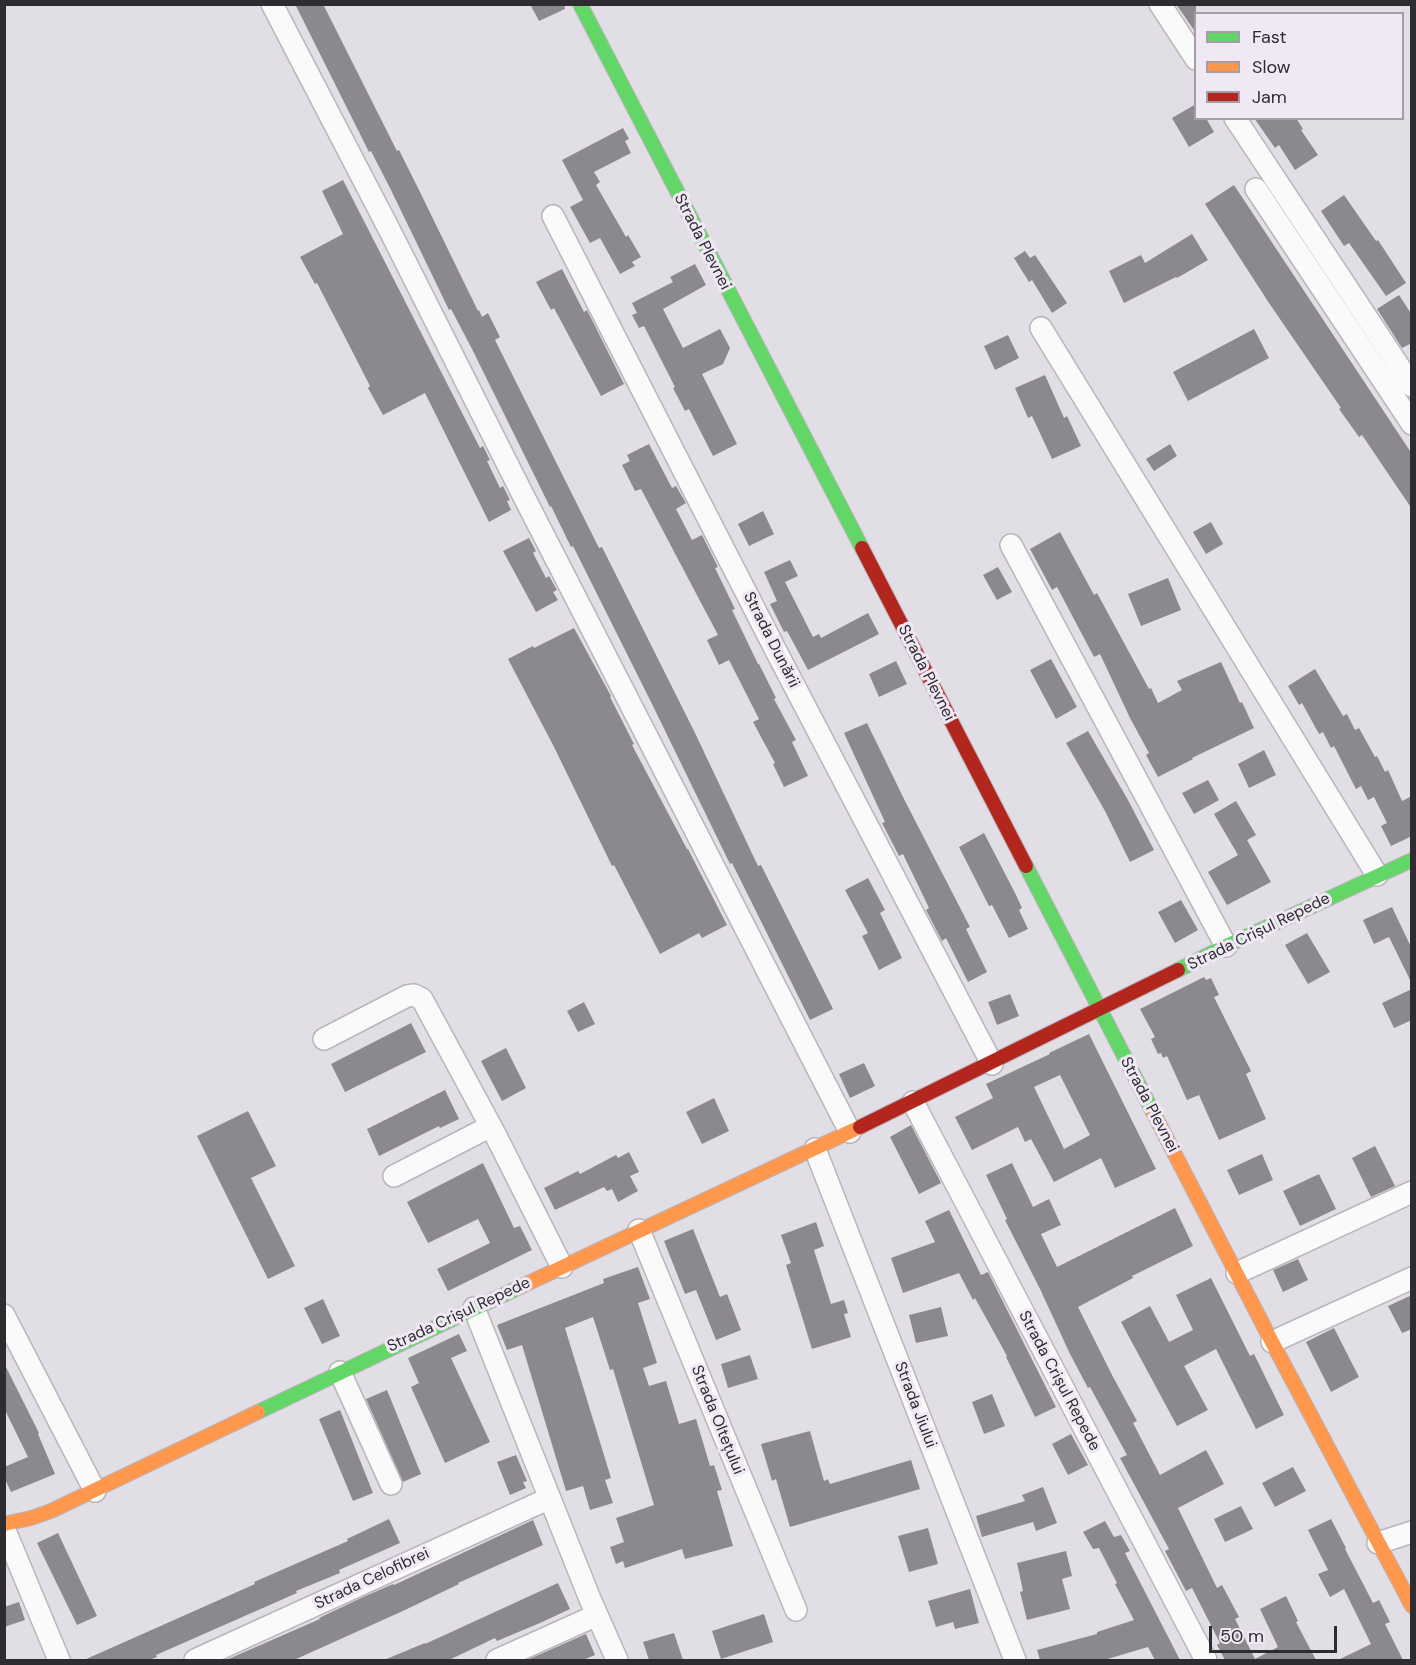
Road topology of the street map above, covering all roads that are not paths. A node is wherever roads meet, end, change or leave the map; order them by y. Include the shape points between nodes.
1 (272, 4) edge
2 (580, 4) edge
3 (1160, 4) edge
4 (1194, 56) edge
5 (1236, 120) edge
6 (1256, 189) dead end
7 (552, 216) dead end
8 (1041, 328) dead end
9 (1412, 386) edge
10 (1412, 423) edge
11 (1011, 545) dead end
12 (1412, 860) edge
13 (1377, 876) junction
14 (1226, 946) junction
15 (1100, 1011) junction
16 (324, 1039) dead end
17 (992, 1064) junction
18 (913, 1101) junction
19 (491, 1126) junction
20 (850, 1132) junction
21 (815, 1149) junction
22 (394, 1176) dead end
23 (1412, 1192) edge
24 (639, 1230) junction
25 (562, 1267) junction
26 (1237, 1273) junction
27 (1412, 1278) edge
28 (474, 1308) junction
29 (4, 1315) edge
30 (1272, 1341) junction
31 (340, 1372) junction
32 (391, 1484) dead end
33 (95, 1491) junction
34 (550, 1498) junction
35 (4, 1524) edge
36 (4, 1528) edge
37 (1412, 1532) edge
38 (1378, 1543) junction
39 (1412, 1606) edge
40 (795, 1610) dead end
41 (597, 1615) junction
42 (59, 1660) edge
43 (195, 1660) edge
44 (496, 1660) edge
45 (617, 1660) edge
46 (1015, 1660) edge
47 (1206, 1660) edge

1 - 20 street
2 - 15 street, Strada Plevnei
3 - 4 street
5 - 9 street
6 - 10 street
7 - 17 street, Strada Dunării
8 - 13 street
11 - 14 street
12 - 13 street, Strada Crișul Repede
13 - 14 street, Strada Crișul Repede
14 - 15 street, Strada Crișul Repede
15 - 17 street, Strada Crișul Repede
15 - 26 street, Strada Plevnei
16 - 19 street via 407,996 422,999
17 - 18 street, Strada Crișul Repede
18 - 20 street, Strada Crișul Repede
18 - 47 street, Strada Crișul Repede
19 - 22 street
19 - 25 street
20 - 21 street, Strada Crișul Repede
21 - 24 street, Strada Crișul Repede
21 - 46 street, Strada Jiului
23 - 26 street
24 - 25 street, Strada Crișul Repede
24 - 40 street, Strada Oltețului
25 - 28 street, Strada Crișul Repede
26 - 30 street, Strada Plevnei
27 - 30 street
28 - 31 street, Strada Crișul Repede
28 - 34 street
29 - 33 street
30 - 38 street, Strada Plevnei
31 - 32 street
31 - 33 street, Strada Crișul Repede
33 - 35 street, Strada Crișul Repede via 51,1511
34 - 41 street
34 - 43 street, Strada Celofibrei
36 - 42 street
37 - 38 street
38 - 39 street, Strada Plevnei
41 - 44 street
41 - 45 street

